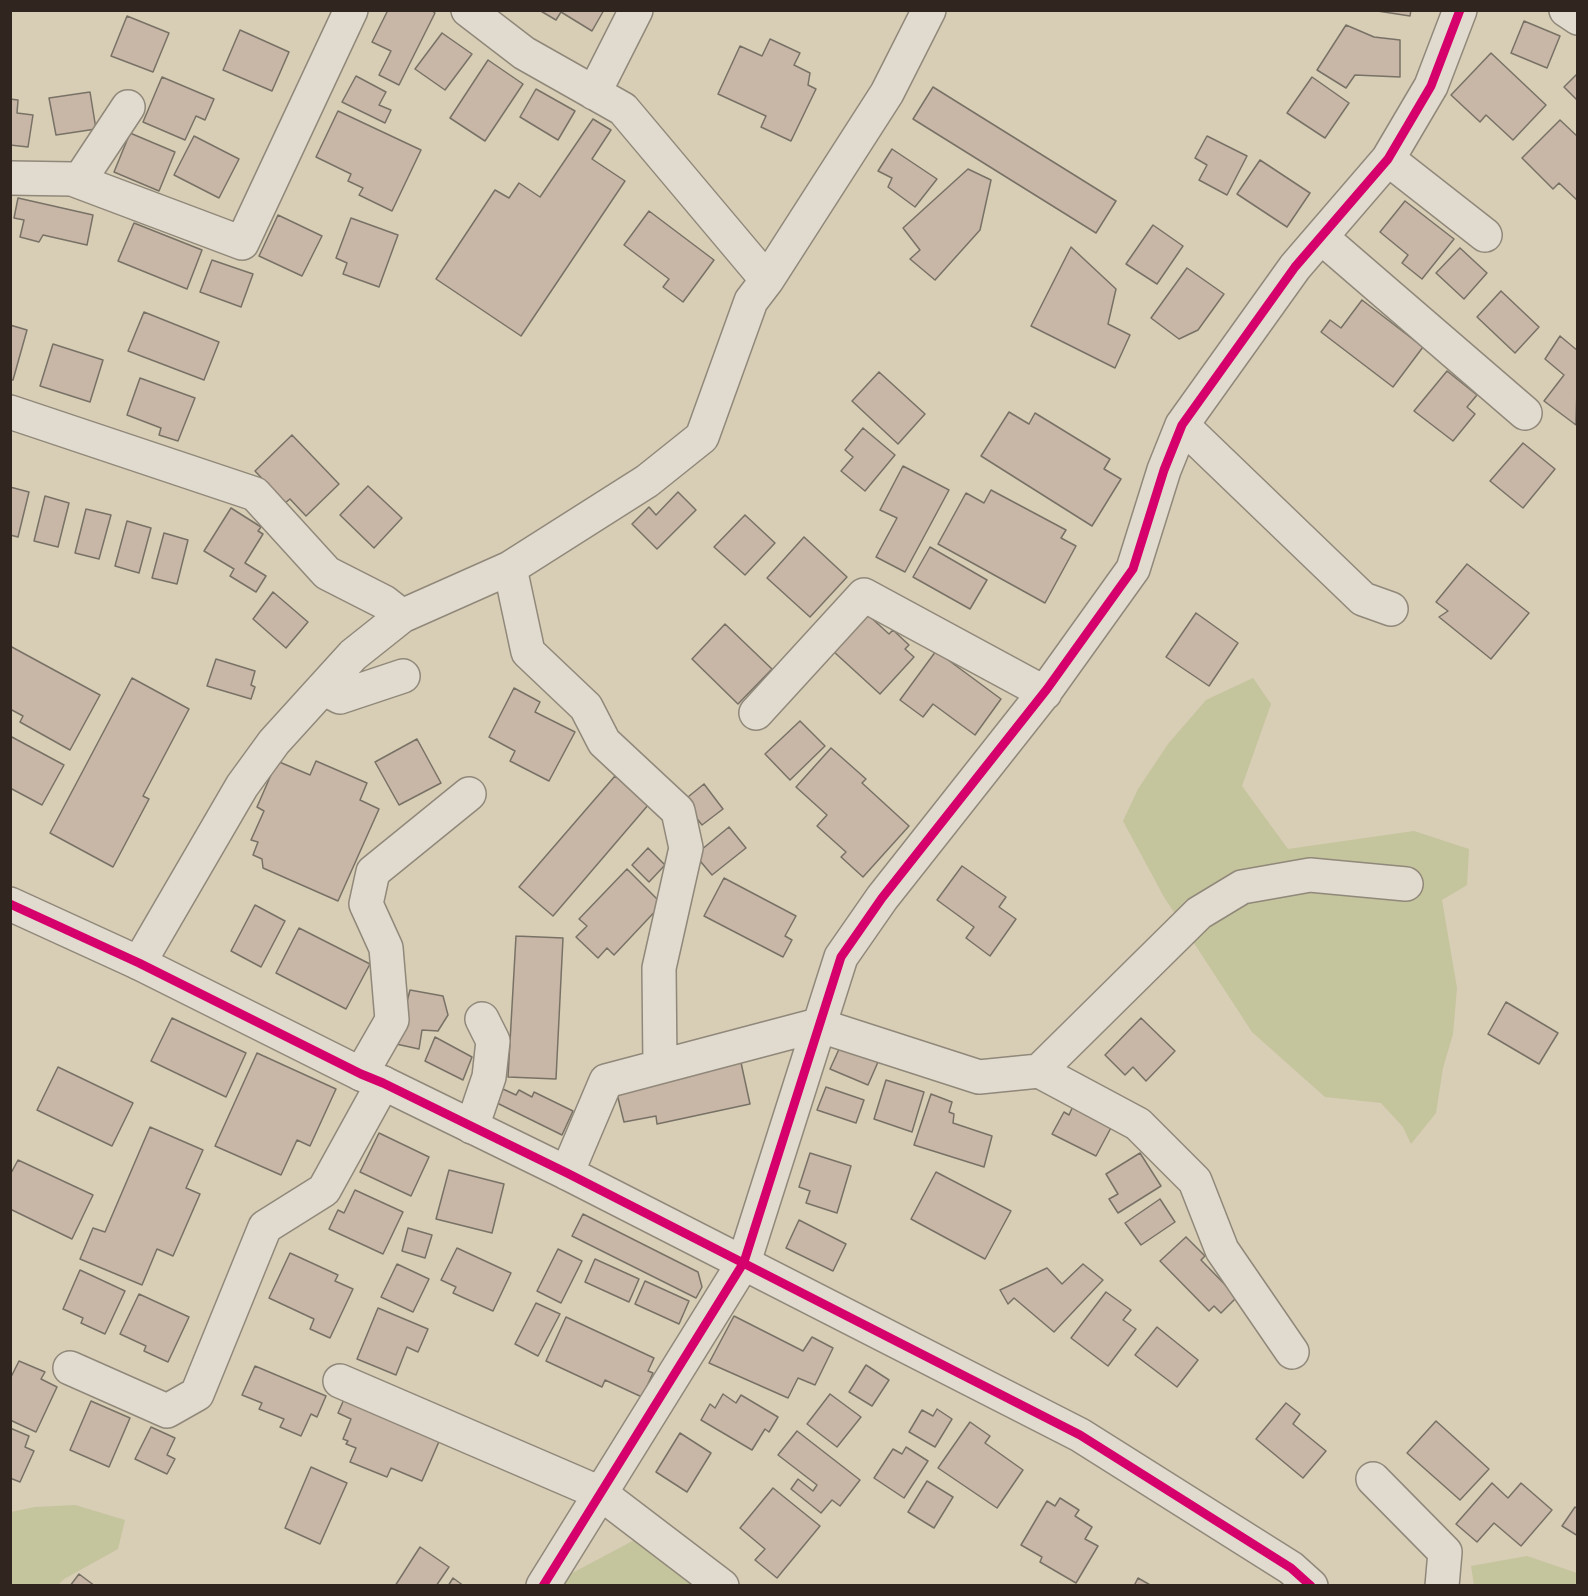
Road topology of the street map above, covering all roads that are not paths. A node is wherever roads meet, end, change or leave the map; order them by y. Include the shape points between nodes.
1 (351, 10) edge
2 (468, 10) edge
3 (636, 10) edge
4 (929, 10) edge
5 (1460, 10) edge
6 (1566, 10) edge
7 (1578, 18) edge
8 (594, 93) junction
9 (128, 107) dead end
10 (1388, 159) junction
11 (10, 178) edge
12 (79, 182) junction
13 (1485, 235) dead end
14 (1321, 237) junction
15 (767, 280) junction
16 (10, 412) edge
17 (1525, 413) dead end
18 (1182, 425) junction
19 (510, 568) junction
20 (1391, 609) dead end
21 (402, 616) junction
22 (403, 676) dead end
23 (323, 688) junction
24 (1045, 693) junction
25 (756, 713) dead end
26 (469, 794) dead end
27 (1406, 884) dead end
28 (10, 904) edge
29 (139, 963) junction
30 (482, 1019) dead end
31 (818, 1024) junction
32 (660, 1066) junction
33 (1039, 1071) junction
34 (372, 1078) junction
35 (472, 1127) junction
36 (567, 1173) junction
37 (744, 1262) junction
38 (1292, 1352) dead end
39 (70, 1368) dead end
40 (340, 1381) dead end
41 (1373, 1479) dead end
42 (600, 1493) junction
43 (1295, 1580) edge
44 (543, 1586) edge
45 (722, 1586) edge
46 (1442, 1586) edge

1 - 12 street via 242,243
2 - 8 street via 524,53
3 - 8 street
4 - 15 street via 887,93
5 - 10 street via 1431,86
6 - 7 street
8 - 15 street via 623,109
9 - 12 street
10 - 13 street
10 - 14 street
11 - 12 street
14 - 17 street
14 - 18 street via 1295,267
15 - 19 street via 751,302 702,436 647,481
16 - 21 street via 255,494 327,573 384,602
18 - 20 street via 1363,599
18 - 24 street via 1133,569
19 - 21 street
19 - 32 street via 528,652 586,707 604,742 678,811 686,848 659,968
21 - 23 street via 353,655
22 - 23 street via 340,697
23 - 29 street via 274,742 242,786
24 - 25 street via 864,595
24 - 31 street via 882,898 841,957
26 - 34 street via 373,872 366,904 386,948 392,1020
27 - 33 street via 1310,875 1242,887 1199,913
28 - 29 street
29 - 34 street
30 - 35 street via 493,1041 489,1077
31 - 32 street
31 - 33 street via 979,1077
31 - 37 street
32 - 36 street via 606,1081
33 - 38 street via 1138,1124 1195,1181 1222,1250
34 - 35 street
34 - 39 street via 324,1190 265,1227 197,1394 167,1411
35 - 36 street
36 - 37 street
37 - 42 street
37 - 43 street via 1080,1435
40 - 42 street
41 - 46 street via 1445,1552
42 - 44 street
42 - 45 street

